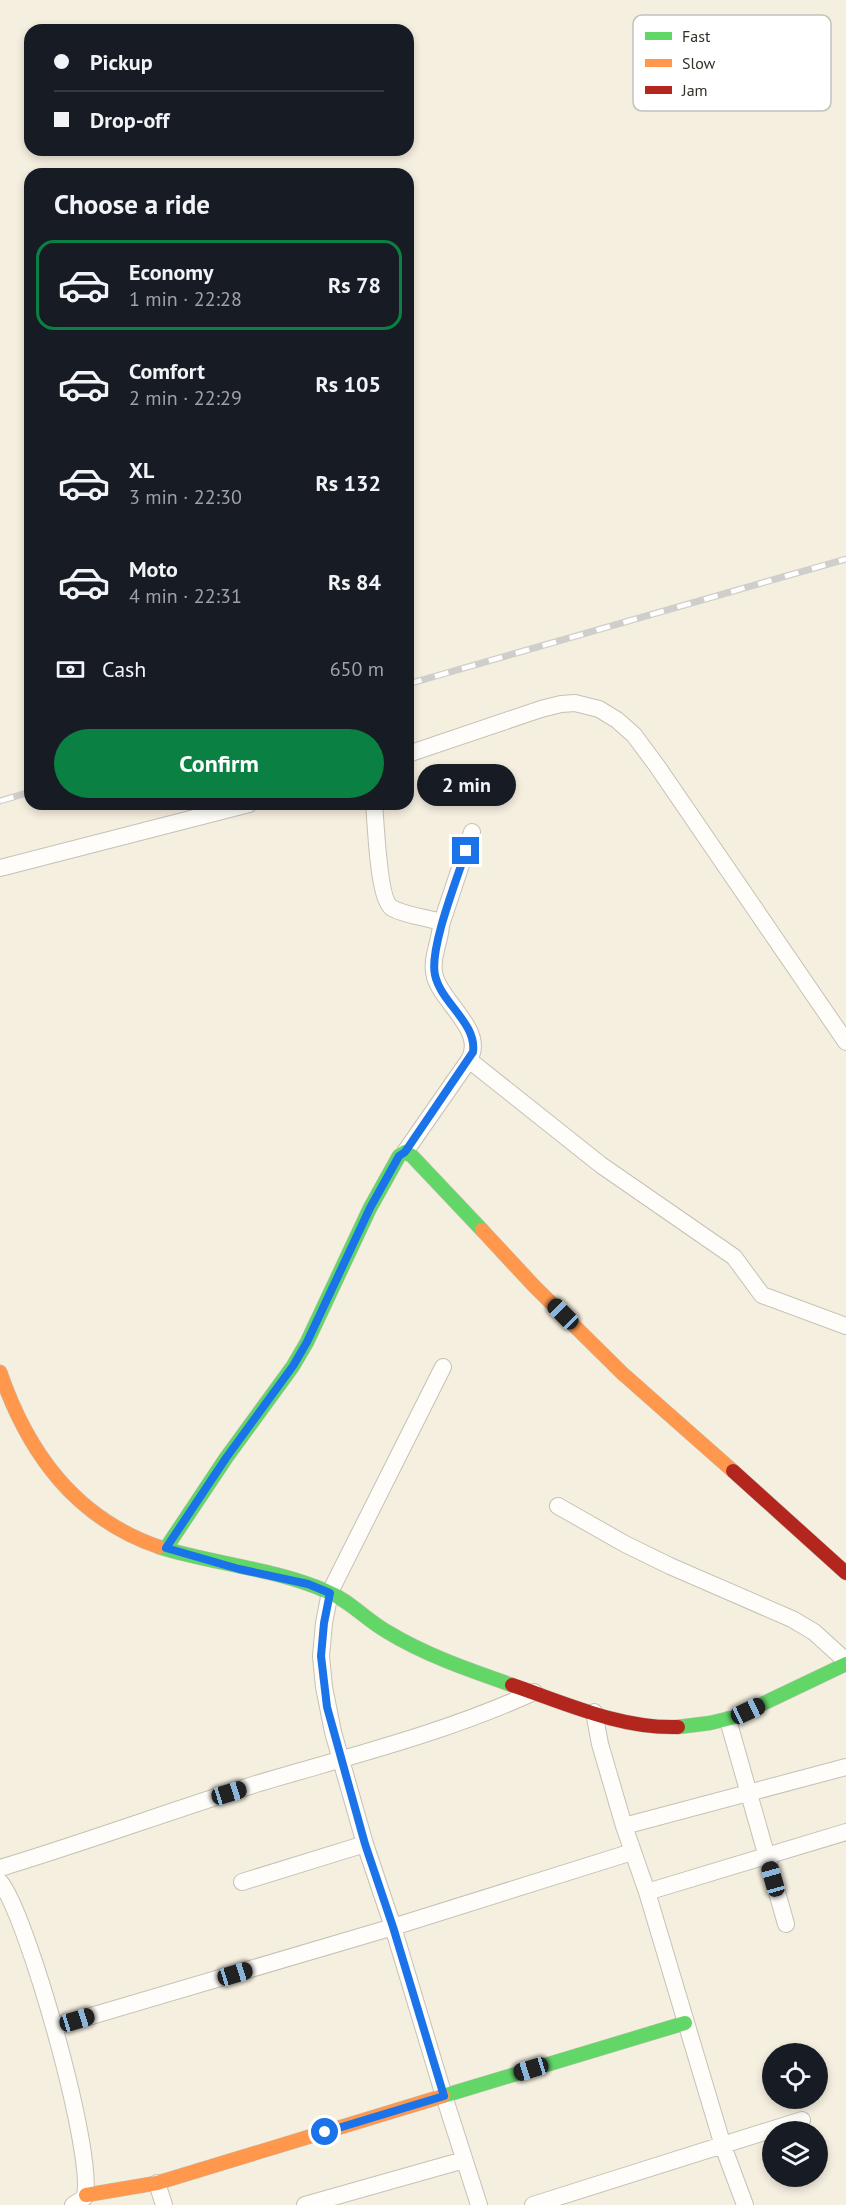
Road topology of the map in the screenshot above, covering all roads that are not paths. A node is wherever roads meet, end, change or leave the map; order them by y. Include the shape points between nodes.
1 (414, 752) edge
2 (226, 810) edge
3 (375, 810) edge
4 (472, 832) dead end
5 (0, 868) edge
6 (441, 925) junction
7 (846, 1042) edge
8 (469, 1060) junction
9 (405, 1152) junction
10 (846, 1326) edge
11 (444, 1367) dead end
12 (0, 1372) edge
13 (558, 1506) dead end
14 (166, 1548) junction
15 (846, 1573) edge
16 (330, 1593) junction
17 (846, 1662) edge
18 (534, 1692) junction
19 (594, 1712) junction
20 (728, 1720) junction
21 (341, 1759) junction
22 (846, 1767) edge
23 (749, 1794) junction
24 (624, 1826) junction
25 (846, 1832) edge
26 (365, 1844) junction
27 (632, 1852) junction
28 (767, 1856) junction
29 (0, 1868) edge
30 (0, 1882) edge
31 (242, 1882) dead end
32 (647, 1892) junction
33 (786, 1924) dead end
34 (393, 1927) junction
35 (685, 2023) junction
36 (54, 2027) junction
37 (444, 2096) junction
38 (762, 2134) edge
39 (723, 2146) junction
40 (464, 2160) junction
41 (157, 2183) junction
42 (79, 2200) edge
43 (164, 2205) edge
44 (305, 2205) edge
45 (479, 2205) edge
46 (533, 2205) edge
47 (743, 2205) edge

1 - 7 street via 561,704 587,706 617,720 657,766
2 - 5 street
3 - 6 street via 385,901 392,909
4 - 6 street
6 - 8 street via 434,969 443,995 474,1042
8 - 9 street
8 - 10 street via 601,1165 734,1257 759,1294
9 - 14 street via 370,1208 293,1366
9 - 15 street via 622,1373
11 - 16 street
12 - 14 street via 27,1439 51,1472 111,1525
13 - 17 street via 670,1566 792,1619 814,1632
14 - 16 street
16 - 18 street via 399,1639
16 - 21 street via 321,1656
17 - 20 street
18 - 19 street
18 - 21 street via 441,1730
19 - 20 street via 645,1726
19 - 24 street
20 - 23 street
21 - 26 street
21 - 29 street via 162,1813
22 - 23 street
23 - 24 street
23 - 28 street
24 - 27 street
25 - 28 street
26 - 31 street
26 - 34 street
27 - 32 street
27 - 34 street
28 - 32 street
28 - 33 street
30 - 36 street via 20,1919
32 - 35 street
34 - 36 street
34 - 37 street
35 - 37 street
35 - 39 street
36 - 42 street via 81,2143
37 - 40 street
37 - 41 street
38 - 39 street
39 - 46 street
39 - 47 street
40 - 44 street
40 - 45 street
41 - 42 street
41 - 43 street

